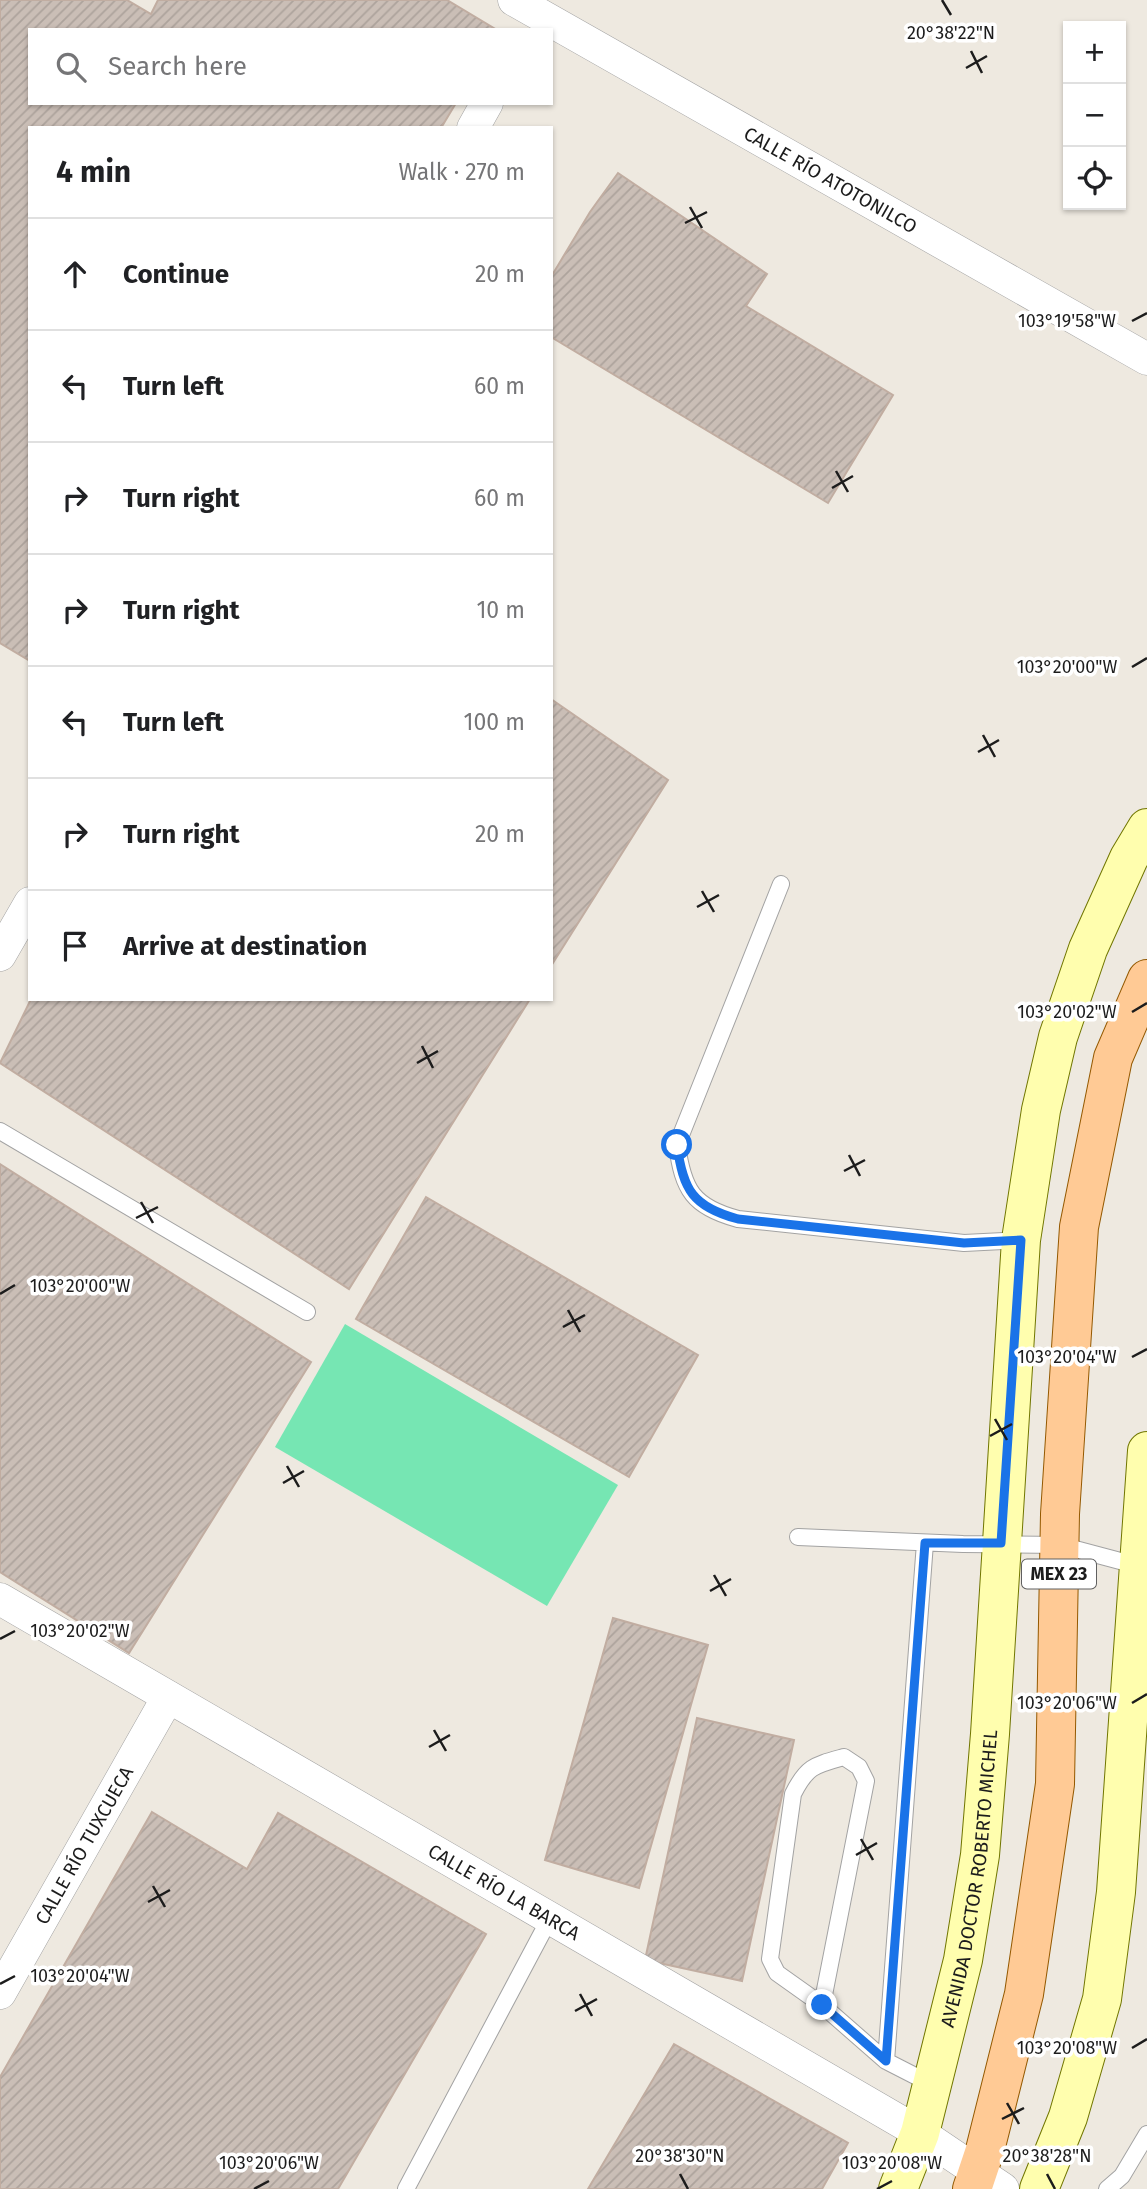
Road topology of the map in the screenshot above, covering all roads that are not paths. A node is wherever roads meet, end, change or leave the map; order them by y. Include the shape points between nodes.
1 (532, 11) edge
2 (486, 105) edge
3 (474, 126) edge
4 (1147, 359) edge
5 (1147, 828) edge
6 (781, 884) dead end
7 (28, 906) edge
8 (0, 955) edge
9 (1147, 979) edge
10 (0, 1131) edge
11 (1021, 1240) junction
12 (307, 1312) dead end
13 (1147, 1451) edge
14 (798, 1537) dead end
15 (925, 1543) junction
16 (1001, 1543) junction
17 (1060, 1545) junction
18 (1139, 1566) junction
19 (0, 1599) edge
20 (168, 1696) junction
21 (550, 1918) junction
22 (0, 1993) edge
23 (822, 2005) junction
24 (886, 2061) junction
25 (932, 2084) junction
26 (920, 2133) junction
27 (1147, 2134) edge
28 (984, 2183) edge
29 (406, 2189) edge
30 (898, 2189) edge
31 (1039, 2189) edge
32 (1107, 2189) edge

1 - 4 street, CALLE RÍO ATOTONILCO
2 - 3 street
5 - 11 main road, AVENIDA DOCTOR ROBERTO MICHEL via 1088,948 1058,1037 1041,1110
6 - 11 lane via 677,1145 680,1170 694,1199 738,1219 964,1243
7 - 8 street
9 - 17 main road, MEX 23 via 1113,1058 1079,1227
10 - 12 lane
11 - 16 main road, AVENIDA DOCTOR ROBERTO MICHEL
13 - 18 main road
14 - 15 lane
15 - 16 lane
15 - 24 lane
16 - 17 lane
16 - 25 main road, AVENIDA DOCTOR ROBERTO MICHEL via 980,1855 963,1959
17 - 18 lane
17 - 28 main road, MEX 23 via 1055,1784 1024,1994 985,2150
18 - 31 main road via 1116,1892 1102,1999 1068,2117
19 - 20 street, CALLE RÍO LA BARCA
20 - 21 street, CALLE RÍO LA BARCA
20 - 22 street, CALLE RÍO TUXCUECA
21 - 26 street, CALLE RÍO LA BARCA
21 - 29 lane
23 - 23 lane via 777,1973 770,1959 793,1794 813,1766 844,1757 859,1766 866,1781
23 - 24 lane
24 - 25 lane
25 - 26 main road, AVENIDA DOCTOR ROBERTO MICHEL
26 - 28 street, CALLE RÍO LA BARCA
26 - 30 main road, AVENIDA DOCTOR ROBERTO MICHEL
27 - 32 lane via 1122,2176

